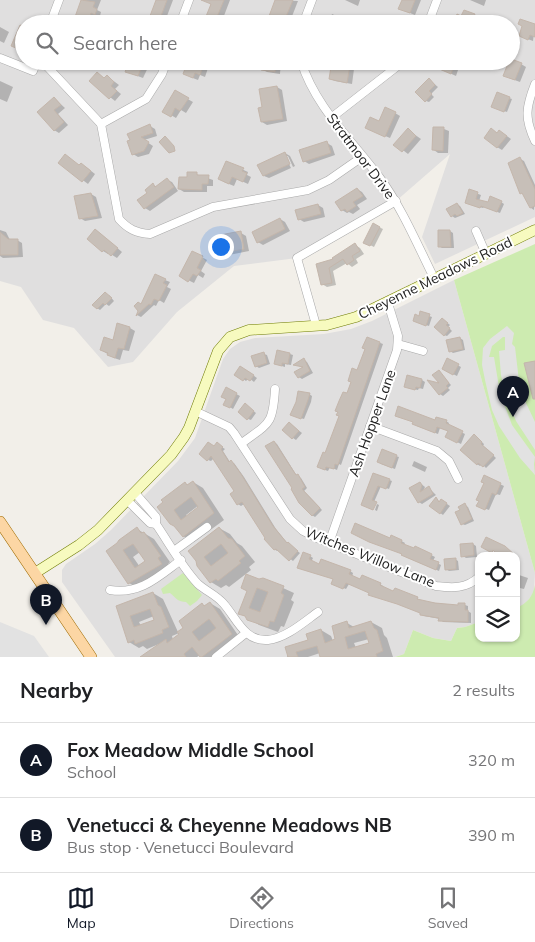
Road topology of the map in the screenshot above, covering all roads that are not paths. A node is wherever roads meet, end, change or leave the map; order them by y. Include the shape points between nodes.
1 (58, 0) edge
2 (189, 0) edge
3 (312, 0) edge
4 (437, 0) edge
5 (53, 15) edge
6 (183, 15) edge
7 (306, 15) edge
8 (431, 15) edge
9 (0, 58) edge
10 (15, 64) edge
11 (50, 70) edge
12 (163, 70) edge
13 (304, 70) edge
14 (392, 70) edge
15 (535, 84) edge
16 (331, 118) junction
17 (101, 124) junction
18 (535, 141) edge
19 (362, 157) junction
20 (396, 201) junction
21 (535, 230) edge
22 (476, 231) dead end
23 (486, 254) junction
24 (434, 278) junction
25 (388, 303) junction
26 (316, 325) junction
27 (398, 344) junction
28 (423, 351) dead end
29 (275, 389) dead end
30 (195, 411) junction
31 (370, 426) junction
32 (242, 443) junction
33 (458, 478) dead end
34 (131, 497) junction
35 (0, 522) edge
36 (207, 527) dead end
37 (329, 543) junction
38 (174, 550) junction
39 (180, 560) junction
40 (35, 573) junction
41 (475, 581) edge
42 (110, 590) dead end
43 (318, 612) dead end
44 (246, 633) junction
45 (91, 657) edge
46 (216, 657) edge

1 - 5 street
2 - 6 street
3 - 7 street
4 - 8 street
9 - 10 street
11 - 17 street
12 - 17 street via 146,99
13 - 16 street, Stratmoor Drive
14 - 16 street
15 - 18 street via 527,110
16 - 19 street, Stratmoor Drive
17 - 19 street via 119,219 139,233 150,234 213,207 308,190
19 - 20 street, Stratmoor Drive
20 - 24 street, Stratmoor Drive
20 - 26 street via 297,258
21 - 23 main road, Cheyenne Meadows Road
22 - 23 street
23 - 24 main road, Cheyenne Meadows Road
24 - 25 main road, Cheyenne Meadows Road
25 - 26 main road, Cheyenne Meadows Road via 340,322
25 - 27 street, Ash Hopper Lane
26 - 30 main road, Cheyenne Meadows Road via 249,330 230,337 218,351
27 - 28 street
27 - 31 street, Ash Hopper Lane
29 - 32 street via 270,420
30 - 32 street, Witches Willow Lane via 229,427
30 - 34 main road, Cheyenne Meadows Road via 179,445
31 - 33 street via 437,451 448,461
31 - 37 street, Ash Hopper Lane
32 - 37 street, Witches Willow Lane via 290,519 309,534
34 - 38 street via 156,517 156,524
34 - 40 main road, Cheyenne Meadows Road via 98,530
35 - 40 main road
36 - 38 street
37 - 41 street, Witches Willow Lane via 436,586 458,587
38 - 39 street
39 - 42 street via 141,587 122,592
39 - 44 street via 199,585 224,604
40 - 45 main road
43 - 44 street via 275,639 262,640
44 - 46 street

